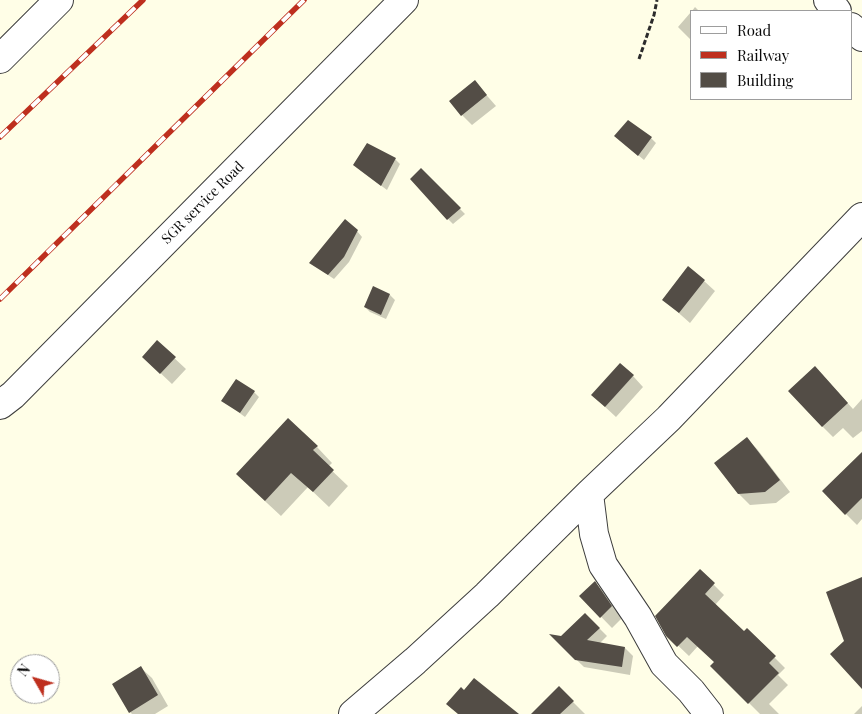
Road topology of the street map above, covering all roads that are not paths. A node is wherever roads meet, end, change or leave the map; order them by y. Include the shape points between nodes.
1 (59, 0) edge
2 (404, 0) edge
3 (828, 0) edge
4 (836, 10) edge
5 (0, 59) edge
6 (862, 217) edge
7 (4, 394) edge
8 (589, 494) junction
9 (353, 714) edge
10 (709, 714) edge

1 - 5 street
2 - 7 street, SGR service Road
3 - 4 street
6 - 8 street via 669,418
8 - 9 street via 487,595
8 - 10 street via 602,565 638,617 664,664

